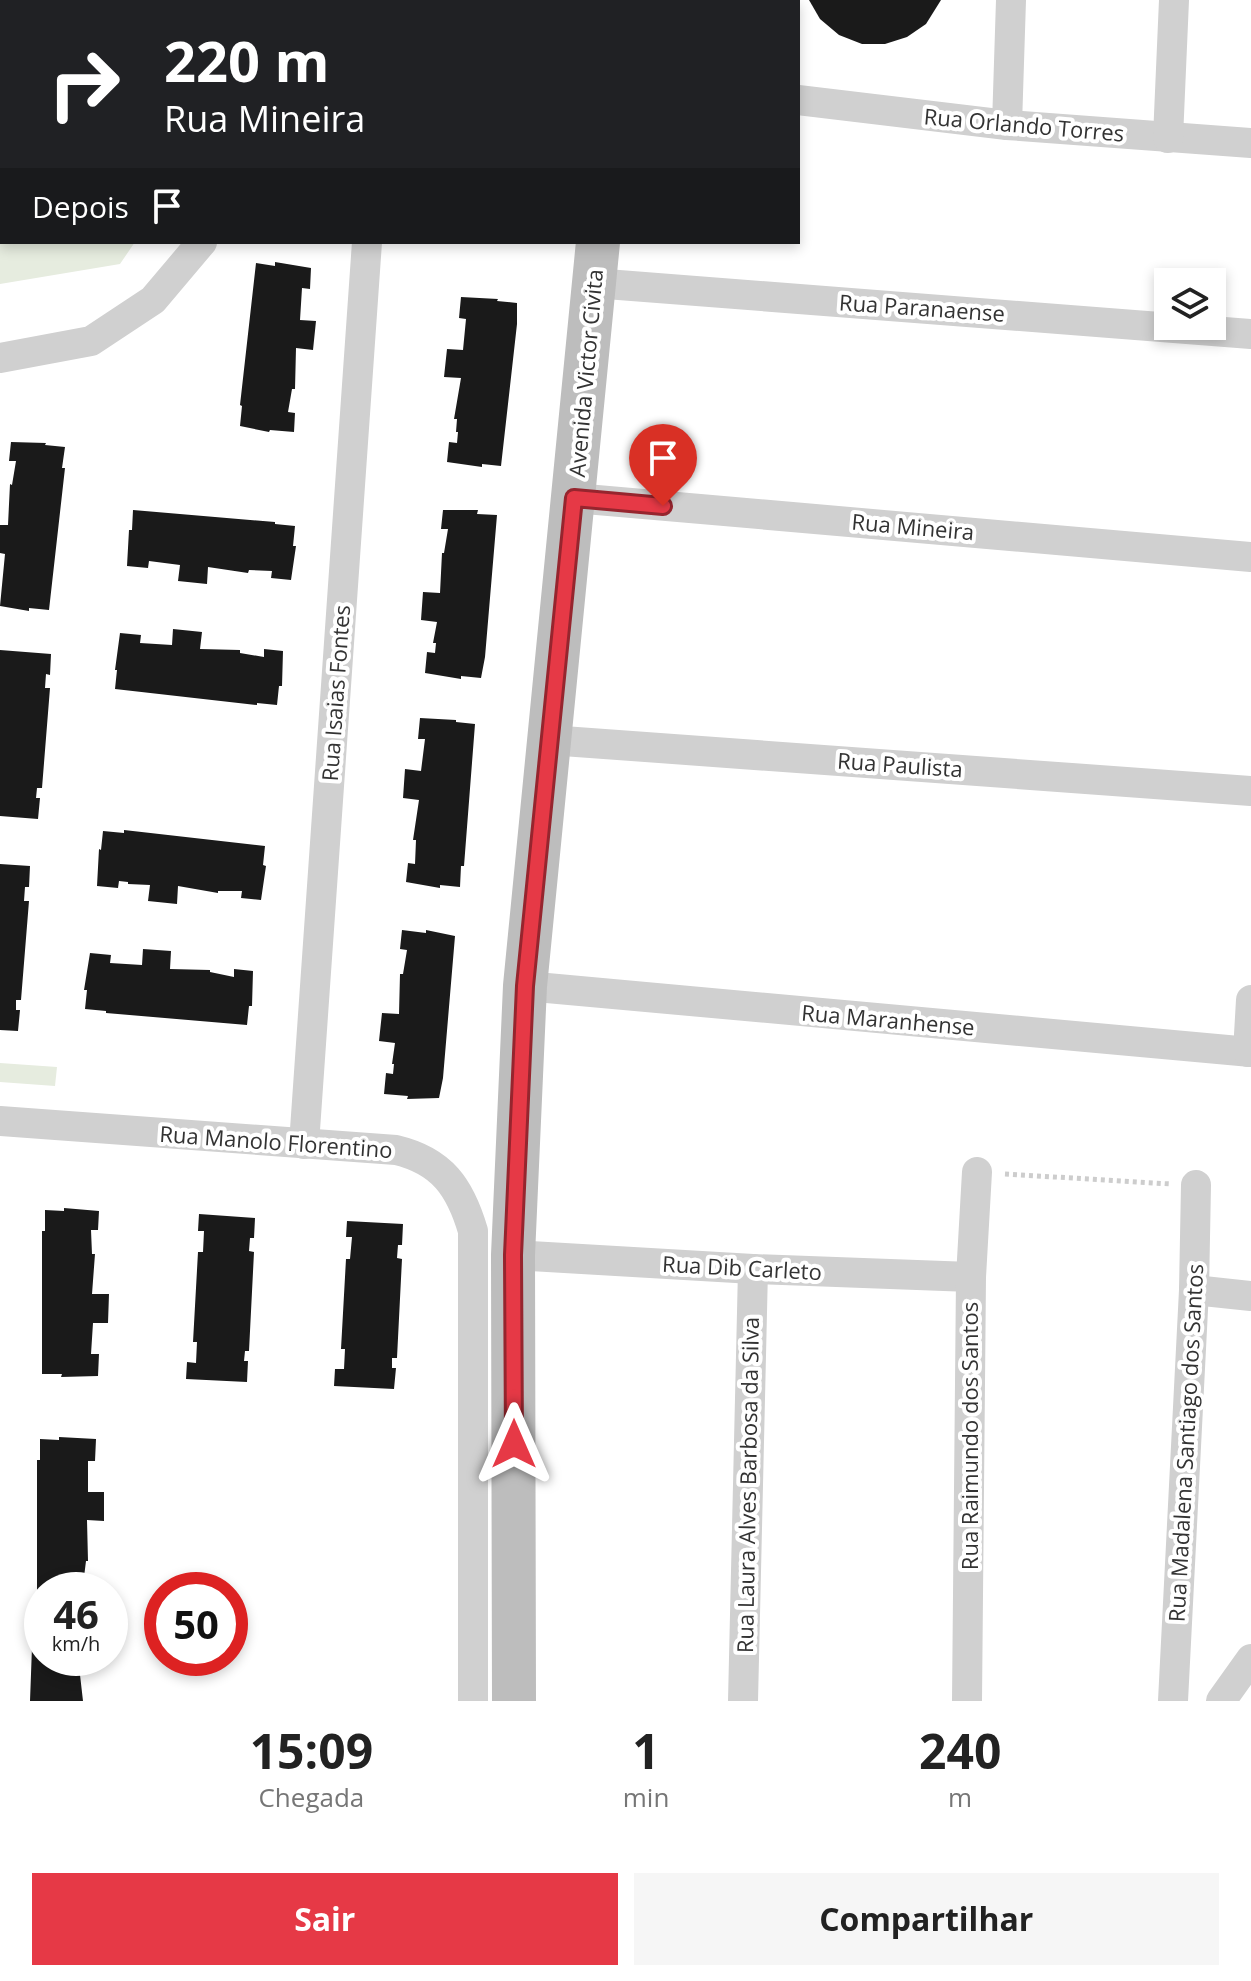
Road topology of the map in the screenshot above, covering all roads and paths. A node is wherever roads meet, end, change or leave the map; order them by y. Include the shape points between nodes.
1 (1011, 0) edge
2 (1174, 0) edge
3 (800, 100) edge
4 (1007, 125) junction
5 (1168, 138) junction
6 (1251, 143) edge
7 (367, 244) edge
8 (198, 245) edge
9 (596, 262) edge
10 (1251, 334) edge
11 (0, 358) edge
12 (574, 498) junction
13 (1251, 557) edge
14 (549, 740) junction
15 (1251, 791) edge
16 (525, 986) junction
17 (1251, 1000) edge
18 (1249, 1052) edge
19 (0, 1121) edge
20 (304, 1144) junction
21 (977, 1172) joint
22 (1196, 1185) joint
23 (513, 1255) junction
24 (753, 1269) junction
25 (971, 1277) junction
26 (1194, 1290) junction
27 (1251, 1296) edge
28 (1251, 1659) edge
29 (473, 1701) edge
30 (514, 1701) edge
31 (743, 1701) edge
32 (967, 1701) edge
33 (1173, 1701) edge
34 (1221, 1701) edge

1 - 4 street
2 - 5 street
3 - 4 street, Rua Orlando Torres
4 - 5 street, Rua Orlando Torres
5 - 6 street, Rua Orlando Torres
7 - 20 street, Rua Isaias Fontes
8 - 11 street via 153,300 91,341
9 - 10 street, Rua Paranaense
9 - 12 main road, Avenida Victor Civita
12 - 13 street, Rua Mineira
12 - 14 main road, Avenida Victor Civita
14 - 15 street, Rua Paulista
14 - 16 main road, Avenida Victor Civita
16 - 18 street, Rua Maranhense
16 - 23 main road, Avenida Victor Civita
17 - 18 street
19 - 20 street, Rua Manolo Florentino
20 - 29 street, Rua Manolo Florentino via 419,1155 451,1183 468,1214 473,1231
21 - 22 path
21 - 25 street, Rua Raimundo dos Santos
22 - 26 street, Rua Madalena Santiago dos Santos
23 - 24 street, Rua Dib Carleto
23 - 30 main road, Avenida Victor Civita
24 - 25 street, Rua Dib Carleto
24 - 31 street, Rua Laura Alves Barbosa da Silva
25 - 32 street, Rua Raimundo dos Santos
26 - 27 street
26 - 33 street, Rua Madalena Santiago dos Santos
28 - 34 street

